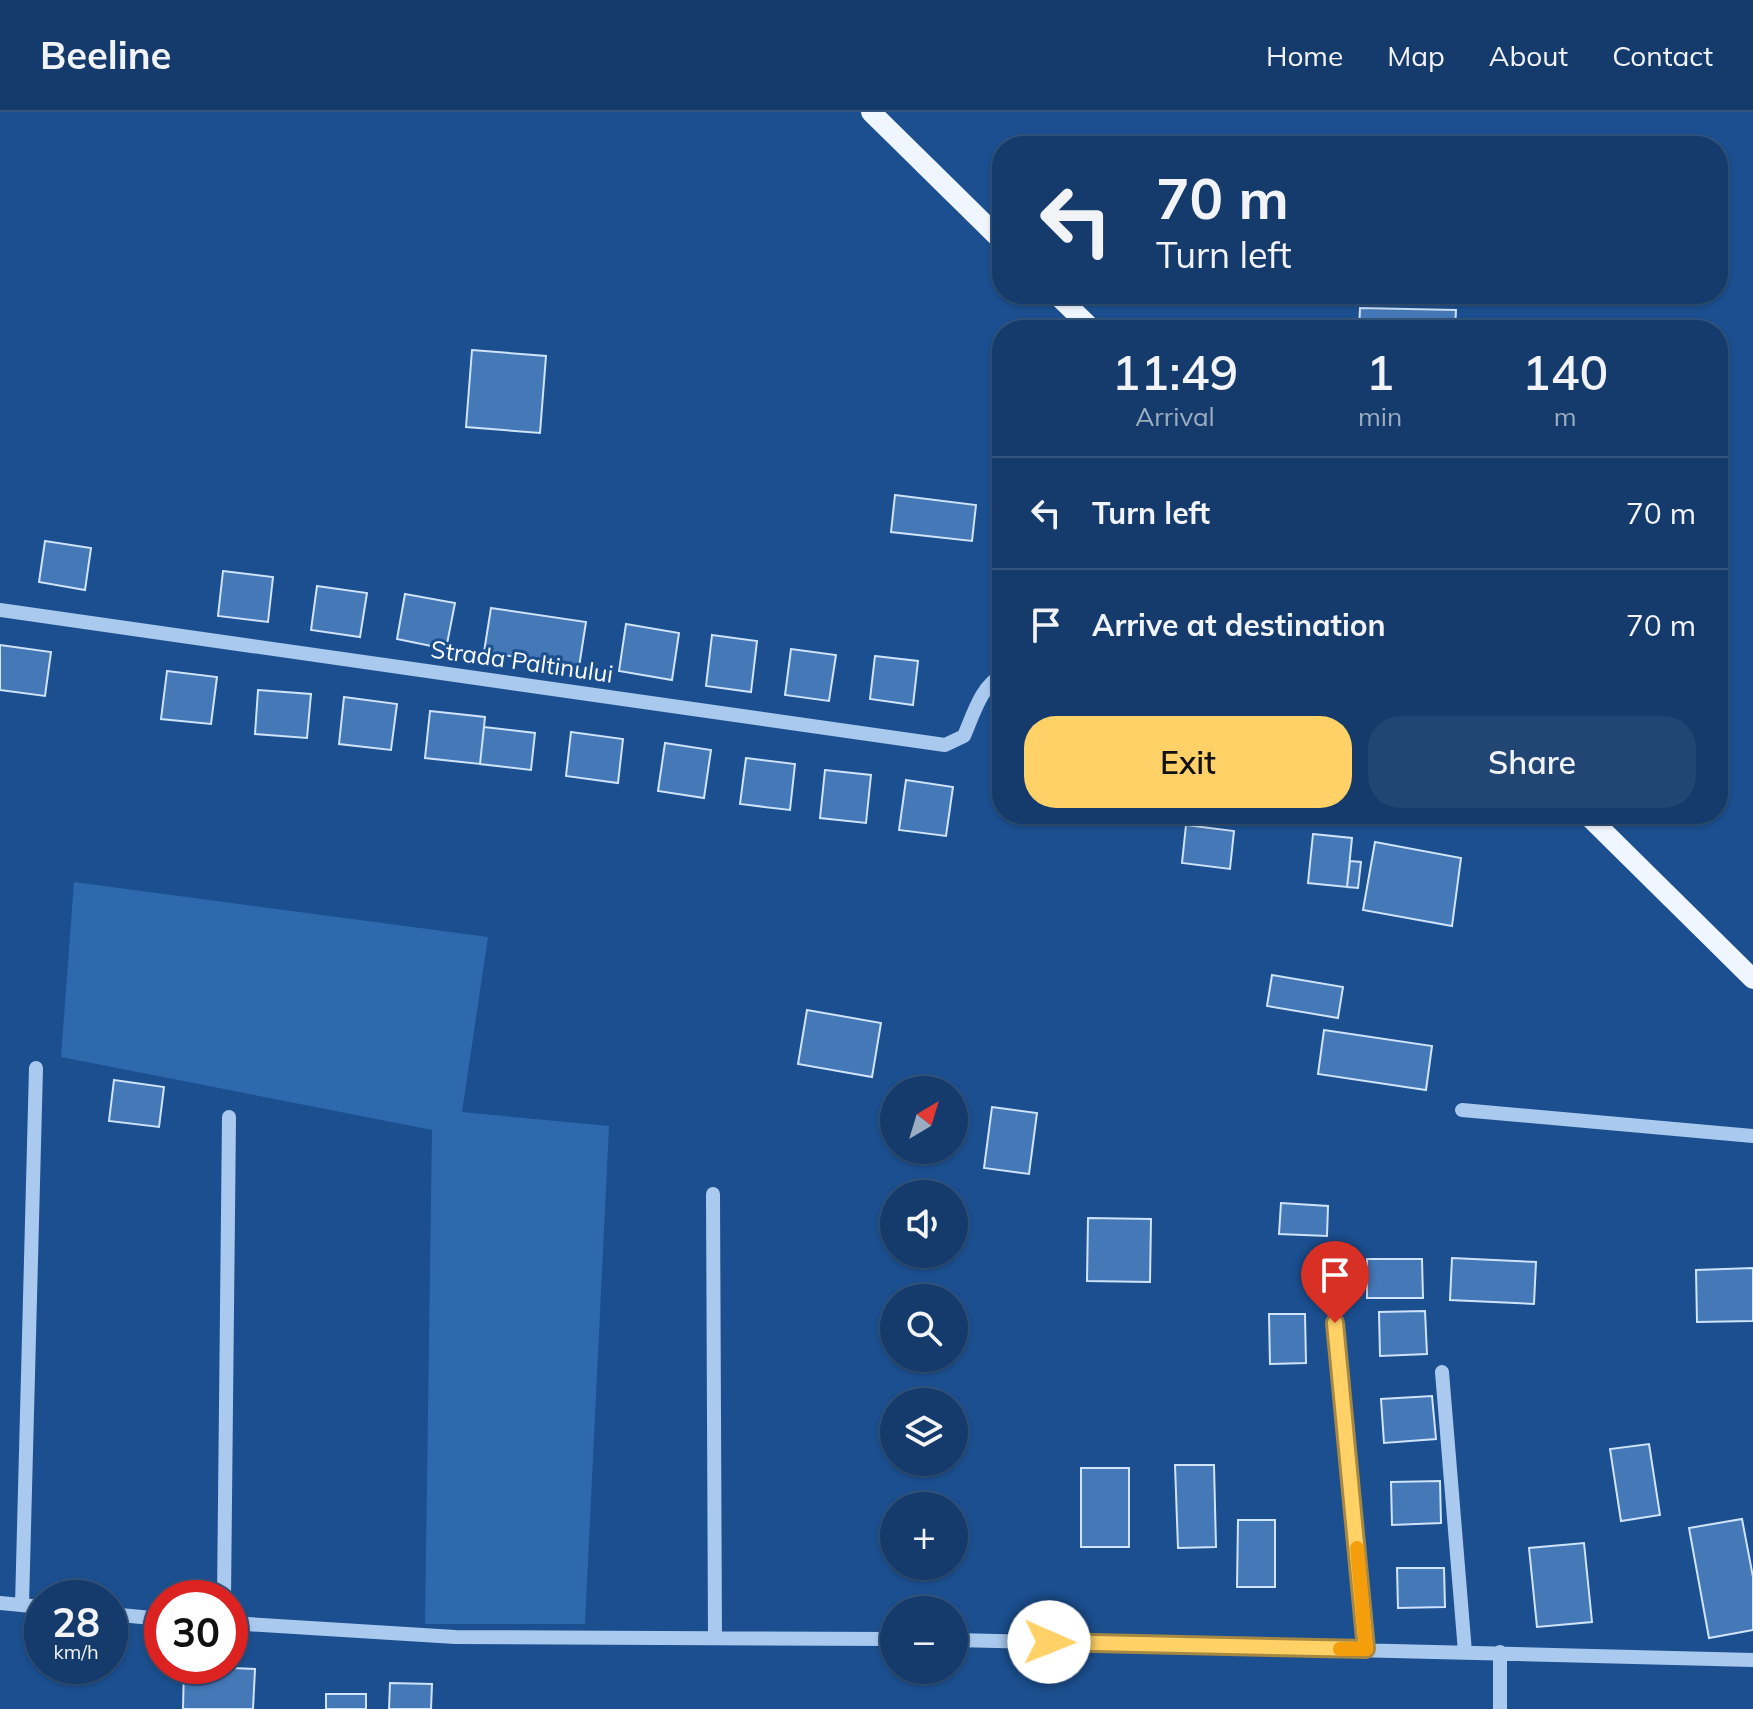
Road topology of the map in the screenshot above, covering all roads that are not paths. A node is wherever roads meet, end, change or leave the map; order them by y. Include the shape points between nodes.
1 (871, 112) edge
2 (992, 231) edge
3 (1066, 304) edge
4 (1083, 320) edge
5 (0, 610) edge
6 (992, 684) edge
7 (1596, 824) edge
8 (1753, 979) edge
9 (36, 1068) dead end
10 (1462, 1110) dead end
11 (229, 1117) dead end
12 (1753, 1136) edge
13 (713, 1194) dead end
14 (1335, 1323) dead end
15 (1442, 1372) dead end
16 (224, 1580) edge
17 (0, 1603) edge
18 (22, 1605) joint
19 (248, 1624) edge
20 (715, 1637) junction
21 (880, 1639) edge
22 (968, 1640) edge
23 (1366, 1649) junction
24 (1465, 1652) junction
25 (1500, 1652) junction
26 (1753, 1660) edge
27 (1500, 1709) edge

1 - 2 main road
3 - 4 main road
5 - 6 street, Strada Paltinului via 945,745 964,736
7 - 8 main road
9 - 18 street
10 - 12 street
11 - 16 street
13 - 20 street
14 - 23 street
15 - 24 street
17 - 18 street
19 - 20 street via 455,1637
20 - 21 street
22 - 23 street
23 - 24 street
24 - 25 street
25 - 26 street
25 - 27 street

